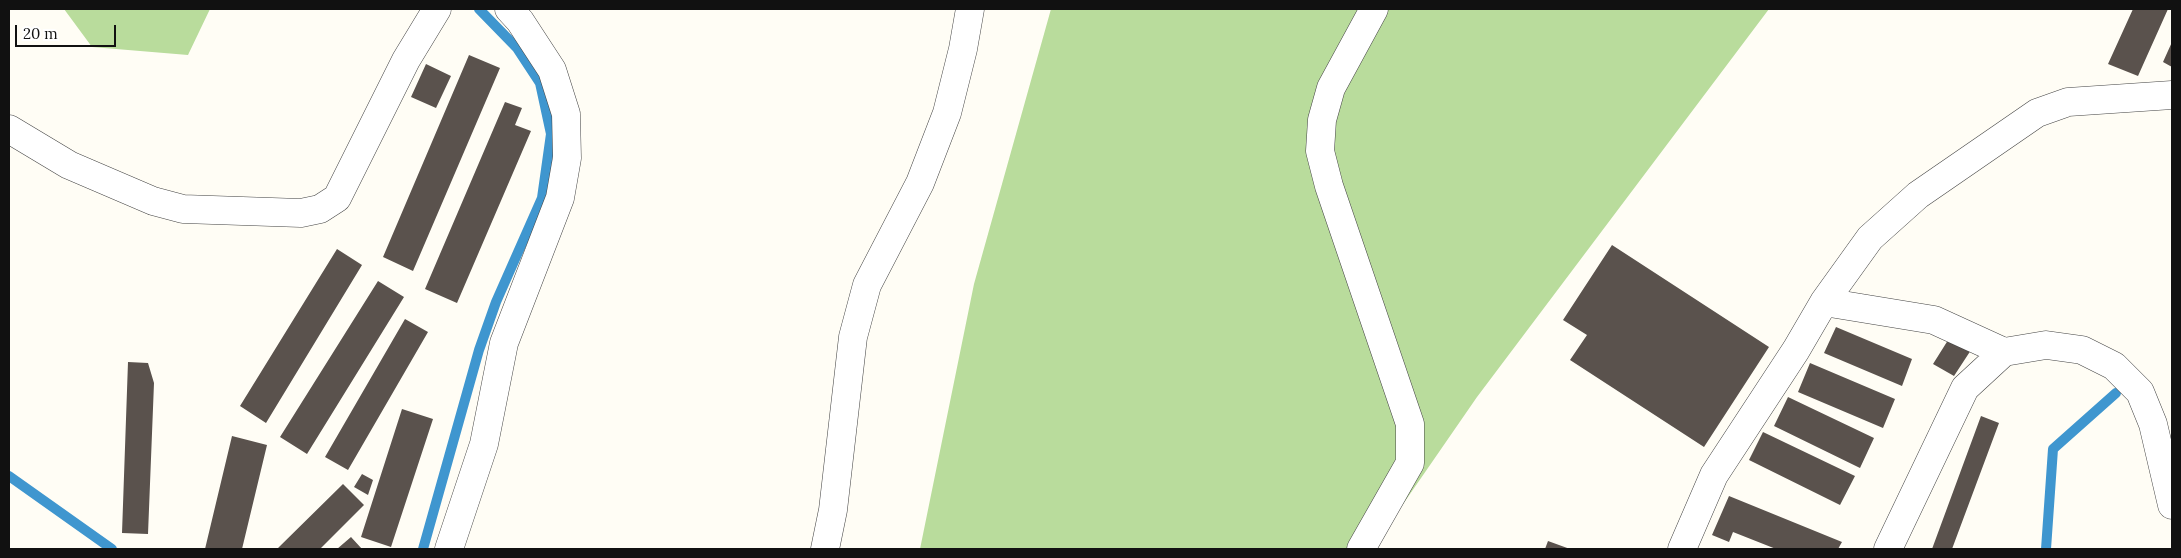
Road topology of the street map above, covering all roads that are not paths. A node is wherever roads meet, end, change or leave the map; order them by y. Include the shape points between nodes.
1 (437, 9) edge
2 (509, 9) edge
3 (970, 9) edge
4 (1374, 9) edge
5 (2172, 95) edge
6 (9, 129) edge
7 (1824, 302) junction
8 (2004, 352) junction
9 (2172, 505) edge
10 (449, 549) edge
11 (824, 549) edge
12 (1361, 549) edge
13 (1682, 549) edge
14 (1888, 549) edge

1 - 6 street via 406,60 338,198 320,209 301,213 182,209 153,201 69,165
2 - 10 street via 552,70 566,114 567,158 560,198 504,342 484,444
3 - 11 street via 947,113 920,183 864,293 853,337 833,510
4 - 12 street via 1331,88 1322,120 1320,151 1410,424 1410,463
5 - 7 street via 2068,102 2037,113 1918,195 1870,238
7 - 8 street via 1934,320
7 - 13 street via 1714,475
8 - 9 street via 2046,345 2082,350 2114,366 2140,392 2152,424
8 - 14 street via 1965,388

